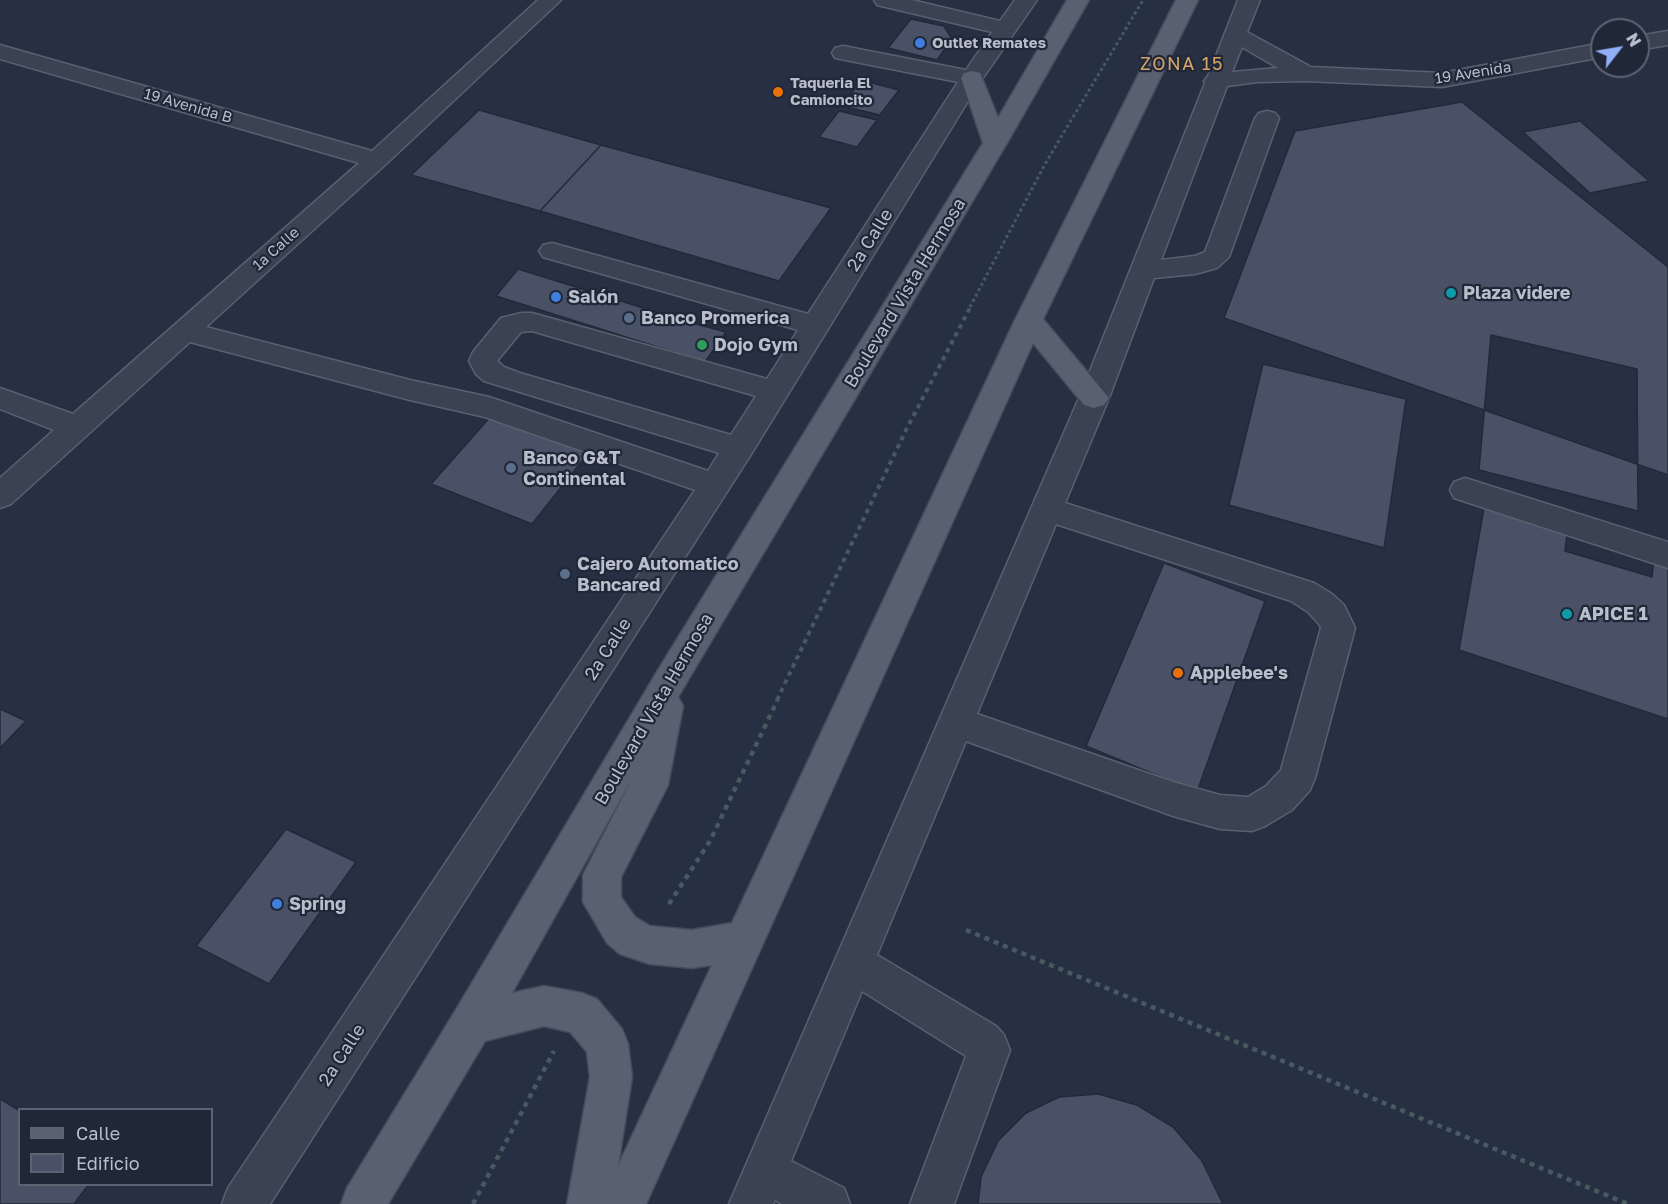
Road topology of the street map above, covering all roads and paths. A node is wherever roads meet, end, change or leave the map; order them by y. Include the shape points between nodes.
1 (550, 0) edge
2 (885, 0) edge
3 (1026, 0) edge
4 (1078, 0) edge
5 (1143, 0) edge
6 (1187, 0) edge
7 (1249, 0) edge
8 (1005, 29) junction
9 (1234, 34) junction
10 (1668, 38) edge
11 (1650, 41) edge
12 (0, 52) edge
13 (1590, 52) edge
14 (843, 53) dead end
15 (1306, 74) junction
16 (972, 78) junction
17 (1215, 81) junction
18 (1267, 118) dead end
19 (995, 143) junction
20 (376, 160) junction
21 (552, 251) dead end
22 (1143, 270) junction
23 (1029, 320) junction
24 (816, 326) junction
25 (184, 331) junction
26 (775, 391) junction
27 (0, 398) edge
28 (1094, 398) junction
29 (76, 427) junction
30 (739, 448) junction
31 (716, 485) junction
32 (1466, 490) dead end
33 (0, 496) edge
34 (1047, 509) junction
35 (1668, 555) edge
36 (670, 680) junction
37 (956, 722) junction
38 (966, 930) dead end
39 (744, 940) junction
40 (642, 942) junction
41 (854, 964) junction
42 (582, 1014) junction
43 (472, 1023) junction
44 (758, 1187) edge
45 (361, 1199) edge
46 (244, 1204) edge
47 (472, 1204) edge
48 (589, 1204) edge
49 (623, 1204) edge
50 (828, 1204) edge
51 (933, 1204) edge
52 (1628, 1204) edge

1 - 20 street, 1a Calle
2 - 8 street
3 - 8 street, 2a Calle
4 - 19 main road, Boulevard Vista Hermosa
5 - 40 path via 1045,164 907,428 710,841
6 - 23 main road
7 - 9 street
8 - 16 street, 2a Calle
9 - 15 street, 19 Avenida
9 - 17 street
10 - 11 street
12 - 20 street, 19 Avenida B
13 - 15 street, 19 Avenida via 1442,80
14 - 16 street
15 - 17 street, 19 Avenida
16 - 19 main road
16 - 24 street, 2a Calle
17 - 22 street
18 - 22 street via 1216,257 1195,265
19 - 36 main road, Boulevard Vista Hermosa
20 - 25 street, 1a Calle
21 - 24 street
22 - 28 street
23 - 28 main road
23 - 39 main road
24 - 26 street, 2a Calle
25 - 29 street, 1a Calle
25 - 31 street via 489,407
26 - 30 street, 2a Calle
26 - 30 street via 532,322 511,326 483,361 494,374 510,380
27 - 29 street
28 - 34 street
29 - 33 street, 1a Calle
30 - 31 street, 2a Calle
31 - 46 street, 2a Calle
32 - 35 street
34 - 37 street
34 - 37 street via 1302,592 1332,615 1338,628 1297,777 1280,798 1252,814 1220,812
36 - 40 main road via 650,785 602,875 602,902 621,930
36 - 43 main road, Boulevard Vista Hermosa
37 - 41 street
38 - 52 path
39 - 40 main road via 692,949
39 - 49 main road
41 - 44 street
41 - 51 street via 981,1041 989,1050
42 - 43 main road via 544,1006
42 - 47 path via 551,1055
42 - 48 main road via 607,1044 611,1077
43 - 45 main road, Boulevard Vista Hermosa
44 - 50 street

